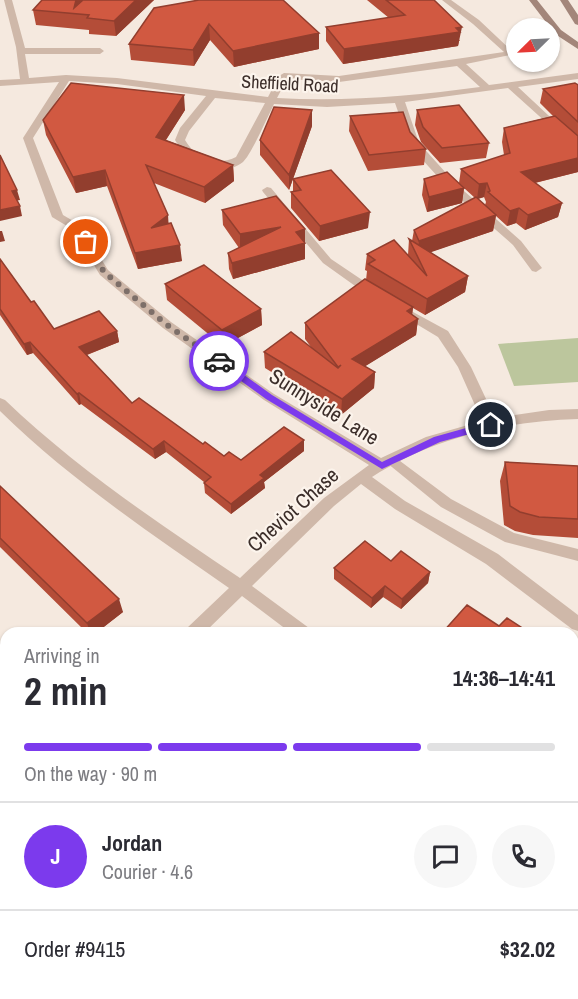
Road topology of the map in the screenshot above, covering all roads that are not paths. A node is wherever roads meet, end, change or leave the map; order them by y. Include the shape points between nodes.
1 (8, 0) edge
2 (446, 0) edge
3 (533, 0) edge
4 (564, 0) edge
5 (578, 22) edge
6 (578, 46) edge
7 (21, 51) junction
8 (100, 51) dead end
9 (459, 63) junction
10 (578, 76) edge
11 (66, 78) junction
12 (25, 81) junction
13 (0, 83) edge
14 (510, 85) junction
15 (487, 88) junction
16 (213, 94) junction
17 (399, 100) junction
18 (270, 101) junction
19 (578, 148) edge
20 (267, 190) dead end
21 (536, 268) dead end
22 (0, 404) edge
23 (578, 414) edge
24 (491, 425) junction
25 (387, 463) junction
26 (361, 477) junction
27 (578, 555) edge
28 (240, 588) junction
29 (578, 624) edge
30 (199, 627) edge
31 (295, 627) edge

1 - 7 street
2 - 9 street via 510,54
3 - 6 main road via 558,32
4 - 5 main road
7 - 8 street
7 - 12 street
9 - 15 street
9 - 18 street via 339,79 284,76
10 - 14 street, Sheffield Road
11 - 12 street, Sheffield Road
11 - 16 street, Sheffield Road
11 - 25 street, Sunnyside Lane via 28,138 58,217 76,226 104,272 167,325 269,397
12 - 13 street, Sheffield Road
14 - 15 street, Sheffield Road
14 - 19 street
15 - 17 street, Sheffield Road
16 - 18 street, Sheffield Road
16 - 18 street via 180,140 188,154 212,165 224,166 240,159
17 - 18 street, Sheffield Road via 327,104
17 - 21 street via 414,144 452,186 517,243
20 - 24 street via 327,261 442,334 464,367
22 - 28 street via 37,439
23 - 24 street, Cheviot Chase
24 - 25 street, Cheviot Chase via 437,439
25 - 26 street, Cheviot Chase
25 - 27 lane via 446,503 510,538
26 - 28 street, Cheviot Chase
26 - 29 street via 492,560
28 - 30 street, Cheviot Chase
28 - 31 street

